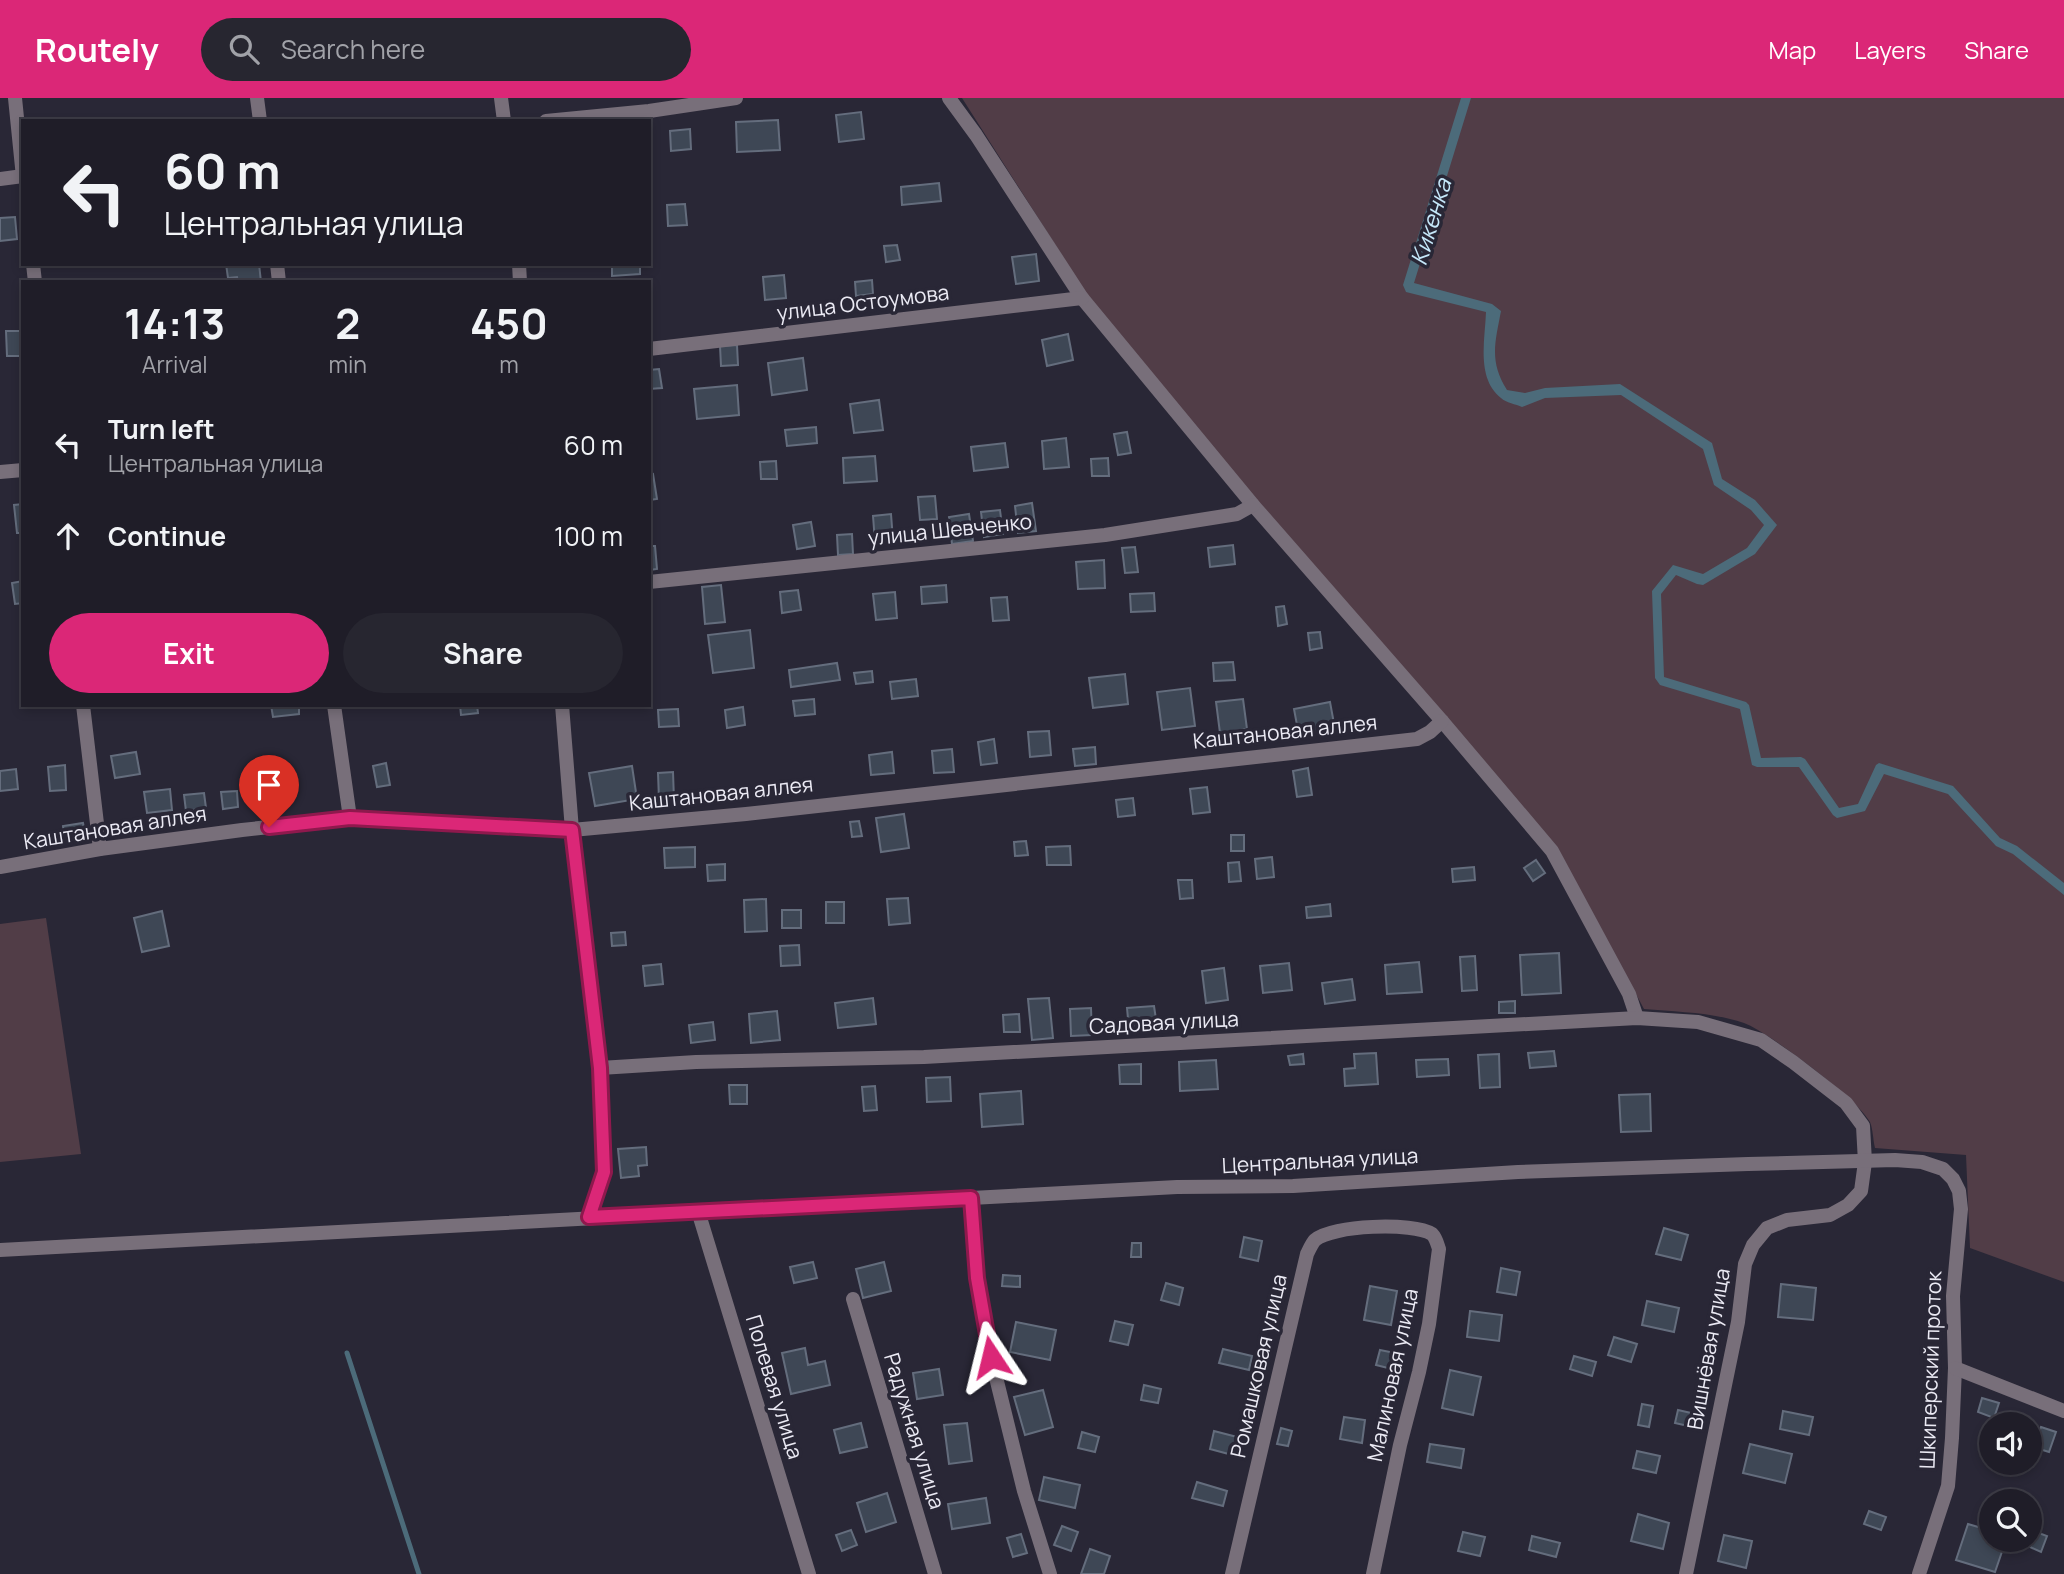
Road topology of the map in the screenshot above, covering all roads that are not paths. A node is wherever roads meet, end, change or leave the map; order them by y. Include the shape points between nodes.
1 (15, 98) edge
2 (257, 98) edge
3 (501, 98) edge
4 (736, 98) edge
5 (949, 98) edge
6 (260, 119) edge
7 (504, 119) edge
8 (567, 119) edge
9 (21, 157) edge
10 (21, 177) edge
11 (0, 178) edge
12 (1082, 298) junction
13 (651, 349) edge
14 (21, 470) edge
15 (0, 472) edge
16 (1252, 505) junction
17 (651, 582) edge
18 (83, 707) edge
19 (334, 707) edge
20 (562, 707) edge
21 (1442, 721) junction
22 (350, 818) junction
23 (572, 830) junction
24 (100, 849) junction
25 (0, 867) edge
26 (1637, 1018) junction
27 (1730, 1030) joint
28 (600, 1068) junction
29 (1865, 1162) junction
30 (1943, 1169) joint
31 (971, 1198) junction
32 (698, 1212) junction
33 (589, 1217) junction
34 (1384, 1227) joint
35 (0, 1250) edge
36 (853, 1300) dead end
37 (1955, 1368) junction
38 (2064, 1411) edge
39 (809, 1574) edge
40 (935, 1574) edge
41 (1050, 1574) edge
42 (1232, 1574) edge
43 (1373, 1574) edge
44 (1686, 1574) edge
45 (1919, 1574) edge

1 - 9 street
2 - 6 street
3 - 7 street
4 - 8 street
5 - 12 street
10 - 11 street
12 - 13 street, улица Остоумова
12 - 16 street
14 - 15 street
16 - 17 street, улица Шевченко via 1237,514 1105,535
16 - 21 street
18 - 24 street
19 - 22 street
20 - 23 street
21 - 23 street, Каштановая аллея via 1417,739
21 - 26 street via 1552,850
22 - 23 street, Каштановая аллея
22 - 24 street, Каштановая аллея
23 - 28 street
24 - 25 street, Каштановая аллея
26 - 27 street, Садовая улица via 1698,1022
26 - 28 street, Садовая улица via 923,1057
27 - 29 street, Вишнёвая улица via 1762,1040 1846,1103 1863,1126
28 - 33 street via 604,1172
29 - 30 street, Центральная улица via 1922,1162
29 - 31 street, Центральная улица via 1518,1172
29 - 44 street, Вишнёвая улица via 1861,1191 1848,1205 1830,1215 1787,1220 1767,1228 1753,1245 1745,1264 1738,1322
30 - 37 street, Шкиперский проток via 1959,1191 1961,1209 1954,1296
31 - 32 street, Центральная улица
31 - 41 street via 977,1278 991,1357
32 - 33 street, Центральная улица
32 - 39 street, Полевая улица
33 - 35 street, Центральная улица
34 - 42 street, Ромашковая улица via 1329,1233 1315,1240 1307,1254
34 - 43 street, Малиновая улица via 1419,1229 1435,1238 1439,1249 1424,1348
36 - 40 street, Радужная улица
37 - 38 street
37 - 45 street, Шкиперский проток via 1948,1486

